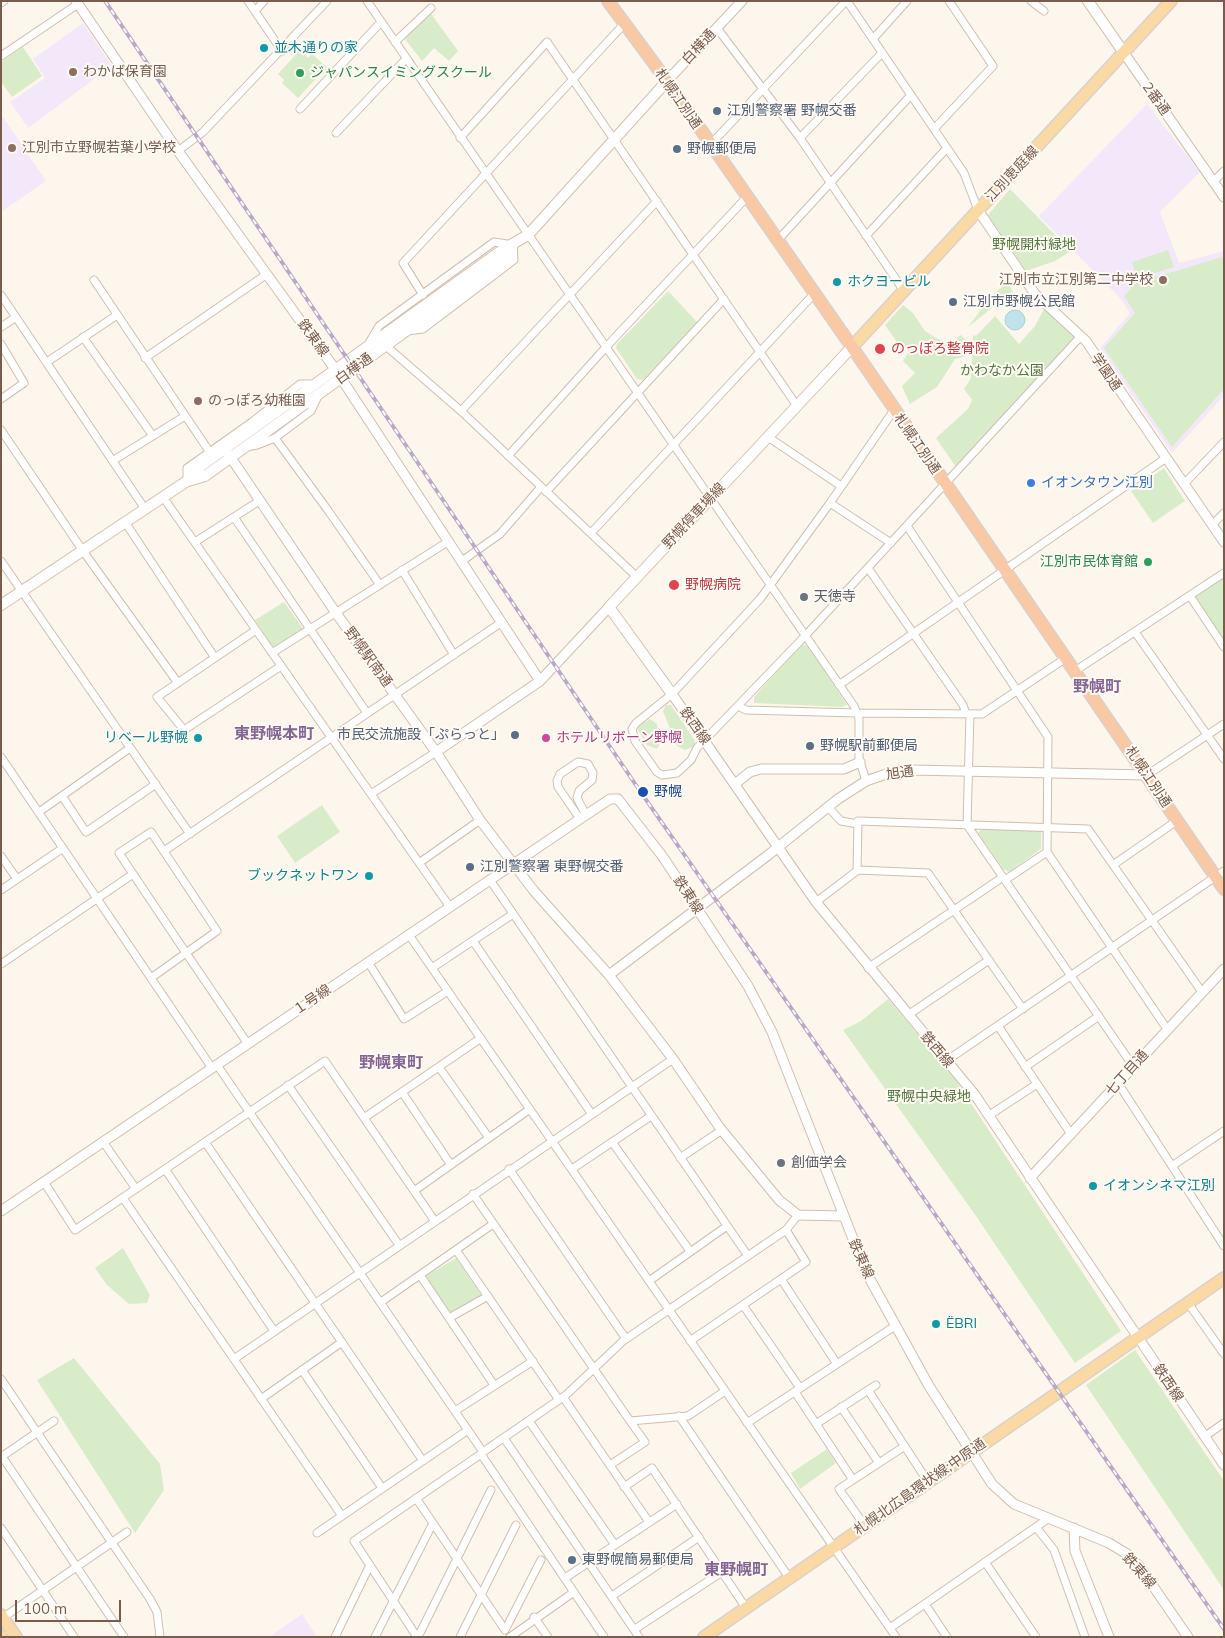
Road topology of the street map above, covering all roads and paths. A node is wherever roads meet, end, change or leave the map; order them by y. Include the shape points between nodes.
1 (4, 1) edge
2 (248, 1) edge
3 (264, 1) edge
4 (327, 1) edge
5 (367, 1) edge
6 (608, 1) edge
7 (742, 1) edge
8 (847, 1) edge
9 (907, 1) edge
10 (949, 1) edge
11 (1032, 1) edge
12 (1088, 1) edge
13 (1171, 1) edge
14 (77, 2) edge
15 (1, 4) edge
16 (431, 8) dead end
17 (255, 11) junction
18 (1044, 11) dead end
19 (381, 22) junction
20 (624, 24) junction
21 (717, 28) junction
22 (873, 39) junction
23 (395, 42) junction
24 (282, 51) junction
25 (882, 53) junction
26 (1124, 53) junction
27 (1, 56) edge
28 (406, 59) junction
29 (572, 80) junction
30 (667, 81) junction
31 (762, 90) junction
32 (911, 95) junction
33 (300, 109) dead end
34 (934, 129) junction
35 (336, 132) dead end
36 (460, 138) junction
37 (800, 138) junction
38 (615, 140) junction
39 (710, 145) junction
40 (947, 148) junction
41 (178, 151) junction
42 (1224, 170) edge
43 (486, 173) junction
44 (1213, 182) junction
45 (830, 183) junction
46 (747, 197) junction
47 (1224, 197) edge
48 (657, 201) junction
49 (978, 210) junction
50 (528, 235) junction
51 (866, 236) junction
52 (777, 241) junction
53 (513, 245) junction
54 (693, 254) junction
55 (267, 274) junction
56 (94, 280) dead end
57 (904, 291) junction
58 (1, 295) edge
59 (423, 295) junction
60 (814, 295) junction
61 (570, 296) junction
62 (724, 299) junction
63 (117, 315) junction
64 (16, 318) junction
65 (1, 327) edge
66 (1081, 336) junction
67 (83, 337) junction
68 (1, 344) edge
69 (368, 346) junction
70 (386, 346) junction
71 (606, 347) junction
72 (852, 347) junction
73 (760, 352) junction
74 (145, 358) junction
75 (47, 362) junction
76 (338, 374) junction
77 (317, 388) junction
78 (637, 392) junction
79 (1, 399) edge
80 (797, 406) junction
81 (894, 410) junction
82 (461, 411) junction
83 (185, 416) junction
84 (1, 430) edge
85 (153, 436) junction
86 (768, 437) junction
87 (275, 438) junction
88 (1224, 442) edge
89 (673, 444) junction
90 (245, 447) junction
91 (209, 451) junction
92 (227, 453) junction
93 (508, 456) junction
94 (1166, 458) junction
95 (114, 460) junction
96 (186, 481) junction
97 (1184, 484) junction
98 (945, 485) junction
99 (841, 486) junction
100 (544, 489) junction
101 (163, 497) junction
102 (710, 498) junction
103 (259, 501) junction
104 (830, 503) junction
105 (145, 509) junction
106 (1224, 513) edge
107 (234, 518) junction
108 (124, 522) junction
109 (1212, 525) junction
110 (907, 526) junction
111 (590, 534) junction
112 (448, 541) junction
113 (195, 542) junction
114 (1224, 542) edge
115 (891, 543) junction
116 (83, 551) junction
117 (1, 561) edge
118 (462, 561) junction
119 (868, 568) junction
120 (1004, 569) junction
121 (402, 570) junction
122 (1224, 573) edge
123 (637, 577) junction
124 (770, 584) junction
125 (380, 585) junction
126 (22, 591) junction
127 (1190, 596) junction
128 (957, 603) junction
129 (1, 605) edge
130 (609, 607) junction
131 (336, 613) junction
132 (502, 622) junction
133 (256, 630) junction
134 (309, 630) junction
135 (1135, 632) junction
136 (914, 633) junction
137 (805, 636) junction
138 (1224, 647) edge
139 (272, 653) junction
140 (454, 655) junction
141 (215, 658) junction
142 (1066, 658) junction
143 (281, 666) junction
144 (1075, 672) junction
145 (540, 681) junction
146 (178, 683) junction
147 (840, 685) junction
148 (1016, 691) junction
149 (395, 694) junction
150 (672, 694) junction
151 (738, 706) junction
152 (367, 713) junction
153 (857, 713) junction
154 (968, 714) junction
155 (1224, 724) edge
156 (1207, 735) junction
157 (332, 738) junction
158 (705, 741) junction
159 (130, 748) junction
160 (436, 752) junction
161 (1, 757) edge
162 (1224, 759) edge
163 (860, 762) junction
164 (967, 772) junction
165 (1048, 774) junction
166 (1147, 775) junction
167 (866, 780) junction
168 (156, 784) junction
169 (735, 784) junction
170 (371, 794) junction
171 (62, 796) junction
172 (624, 804) joint
173 (828, 808) junction
174 (39, 812) junction
175 (583, 817) junction
176 (480, 820) junction
177 (1178, 820) junction
178 (858, 824) junction
179 (967, 824) junction
180 (1048, 827) junction
181 (190, 834) junction
182 (63, 848) junction
183 (778, 848) junction
184 (164, 851) junction
185 (1047, 852) junction
186 (1, 856) edge
187 (419, 863) junction
188 (514, 864) junction
189 (1113, 865) junction
190 (857, 870) junction
191 (133, 874) junction
192 (1220, 874) edge
193 (1004, 878) junction
194 (17, 879) junction
195 (490, 880) junction
196 (1224, 889) edge
197 (1, 890) edge
198 (97, 898) junction
199 (816, 902) junction
200 (450, 907) junction
201 (698, 910) junction
202 (954, 910) junction
203 (513, 914) junction
204 (1152, 920) junction
205 (409, 935) junction
206 (473, 941) junction
207 (1113, 947) junction
208 (186, 953) junction
209 (989, 960) junction
210 (368, 962) junction
211 (1, 964) edge
212 (432, 968) junction
213 (868, 968) junction
214 (1224, 969) edge
215 (609, 975) junction
216 (1072, 976) junction
217 (151, 978) junction
218 (448, 991) junction
219 (1202, 992) junction
220 (1023, 1009) junction
221 (908, 1015) junction
222 (1099, 1016) junction
223 (998, 1026) junction
224 (1167, 1029) junction
225 (481, 1038) junction
226 (248, 1044) junction
227 (673, 1059) junction
228 (946, 1061) junction
229 (214, 1066) junction
230 (1133, 1066) junction
231 (439, 1067) junction
232 (1025, 1067) junction
233 (1118, 1083) junction
234 (1037, 1084) junction
235 (288, 1085) junction
236 (631, 1086) junction
237 (402, 1092) junction
238 (530, 1109) junction
239 (250, 1112) junction
240 (591, 1113) junction
241 (651, 1116) junction
242 (988, 1116) junction
243 (364, 1118) junction
244 (722, 1130) junction
245 (1224, 1131) edge
246 (1071, 1134) junction
247 (488, 1138) junction
248 (551, 1140) junction
249 (205, 1142) junction
250 (612, 1142) junction
251 (104, 1143) junction
252 (680, 1158) junction
253 (451, 1165) junction
254 (1172, 1166) junction
255 (165, 1169) junction
256 (508, 1169) junction
257 (572, 1170) junction
258 (1030, 1178) junction
259 (44, 1182) junction
260 (136, 1189) junction
261 (414, 1191) junction
262 (473, 1194) junction
263 (122, 1198) junction
264 (1, 1211) edge
265 (798, 1215) junction
266 (843, 1216) junction
267 (434, 1220) junction
268 (493, 1224) junction
269 (727, 1226) junction
270 (786, 1230) junction
271 (398, 1245) junction
272 (1224, 1246) edge
273 (456, 1250) junction
274 (690, 1251) junction
275 (748, 1256) junction
276 (360, 1272) junction
277 (420, 1275) junction
278 (1224, 1278) edge
279 (781, 1279) junction
280 (649, 1281) junction
281 (488, 1296) junction
282 (381, 1302) junction
283 (315, 1303) junction
284 (1188, 1303) junction
285 (743, 1305) junction
286 (669, 1311) junction
287 (449, 1318) junction
288 (895, 1326) junction
289 (274, 1331) junction
290 (1137, 1338) junction
291 (626, 1339) junction
292 (690, 1340) junction
293 (342, 1342) junction
294 (1224, 1354) edge
295 (234, 1359) junction
296 (533, 1361) junction
297 (836, 1364) junction
298 (594, 1369) junction
299 (302, 1370) junction
300 (1, 1380) edge
301 (494, 1385) junction
302 (876, 1385) dead end
303 (725, 1390) junction
304 (798, 1390) junction
305 (868, 1390) junction
306 (261, 1399) junction
307 (561, 1399) junction
308 (841, 1408) junction
309 (456, 1411) junction
310 (680, 1416) junction
311 (54, 1421) dead end
312 (529, 1421) junction
313 (630, 1421) junction
314 (747, 1423) junction
315 (1224, 1423) edge
316 (816, 1424) junction
317 (468, 1430) junction
318 (37, 1433) junction
319 (1204, 1437) junction
320 (504, 1438) junction
321 (905, 1446) junction
322 (971, 1452) junction
323 (482, 1453) junction
324 (2, 1456) edge
325 (423, 1461) junction
326 (879, 1463) junction
327 (610, 1465) junction
328 (1224, 1465) edge
329 (853, 1480) junction
330 (928, 1482) junction
331 (624, 1487) junction
332 (382, 1488) junction
333 (492, 1490) dead end
334 (416, 1498) junction
335 (677, 1504) junction
336 (342, 1516) junction
337 (1049, 1518) junction
338 (649, 1522) junction
339 (433, 1523) junction
340 (516, 1525) dead end
341 (865, 1526) junction
342 (1036, 1527) junction
343 (1, 1528) edge
344 (1074, 1528) junction
345 (127, 1532) dead end
346 (317, 1532) dead end
347 (699, 1538) junction
348 (112, 1542) junction
349 (615, 1545) junction
350 (834, 1548) junction
351 (457, 1558) junction
352 (541, 1560) dead end
353 (589, 1562) junction
354 (985, 1562) junction
355 (77, 1566) junction
356 (370, 1566) junction
357 (722, 1572) junction
358 (565, 1578) junction
359 (790, 1579) junction
360 (42, 1590) junction
361 (574, 1592) junction
362 (481, 1594) junction
363 (612, 1596) junction
364 (393, 1601) junction
365 (925, 1604) junction
366 (746, 1608) junction
367 (2, 1617) edge
368 (534, 1617) junction
369 (890, 1628) junction
370 (635, 1629) junction
371 (506, 1635) edge
372 (16, 1637) edge
373 (74, 1637) edge
374 (124, 1637) edge
375 (160, 1637) edge
376 (335, 1637) edge
377 (375, 1637) edge
378 (417, 1637) edge
379 (460, 1637) edge
380 (548, 1637) edge
381 (604, 1637) edge
382 (640, 1637) edge
383 (704, 1637) edge
384 (896, 1637) edge
385 (947, 1637) edge
386 (1036, 1637) edge
387 (1085, 1637) edge
388 (1109, 1637) edge
389 (1188, 1637) edge

1 - 15 street
2 - 17 street
3 - 17 street
4 - 24 street
5 - 19 street
6 - 20 highway, 札幌江別通
7 - 21 street, 白樺通
8 - 22 street
8 - 31 street
9 - 22 street
10 - 34 street via 993,66
11 - 18 street
12 - 26 main road, 2番通
13 - 26 main road, 江別恵庭線
14 - 27 street
14 - 41 street, 鉄東線
16 - 23 street
17 - 24 street
19 - 23 street
19 - 33 street
20 - 29 street
20 - 30 highway, 札幌江別通
21 - 30 street, 白樺通
21 - 31 street
22 - 25 street
23 - 28 street
24 - 41 street via 203,132
25 - 32 street
25 - 37 street
26 - 44 street, 2番通
26 - 49 main road, 江別恵庭線
28 - 35 street
28 - 36 street
29 - 36 street via 547,42
29 - 38 street
29 - 43 street
30 - 38 main road, 白樺通
30 - 39 highway, 札幌江別通
31 - 37 street
31 - 39 street
32 - 34 street
32 - 45 street
34 - 40 street
36 - 43 street
37 - 45 street
38 - 48 street
38 - 50 main road, 白樺通
39 - 46 highway, 札幌江別通
40 - 49 street via 964,173
40 - 51 street
41 - 55 street, 鉄東線
42 - 44 street
43 - 50 street
43 - 59 street via 403,264
44 - 47 street, 2番通
45 - 51 street
45 - 52 street
46 - 52 highway, 札幌江別通
46 - 54 street
48 - 54 street
48 - 61 street
49 - 57 main road, 江別恵庭線
49 - 66 street, 学園通 via 1035,294
50 - 53 main road, 白樺通
50 - 61 street
51 - 57 street
52 - 60 highway, 札幌江別通
53 - 59 street via 494,242
53 - 69 main road, 白樺通
53 - 70 main road, 白樺通 via 506,258
54 - 62 street
54 - 71 street
55 - 74 street
55 - 76 street, 鉄東線
56 - 63 street
57 - 72 main road, 江別恵庭線
58 - 64 street
59 - 69 street via 379,326
60 - 72 highway, 札幌江別通
60 - 73 street
61 - 71 street
61 - 82 street
62 - 73 street
62 - 78 street
63 - 67 street
63 - 74 street
64 - 65 street
64 - 75 street
66 - 94 street, 学園通
66 - 98 street
67 - 75 street
67 - 85 street
68 - 79 street via 24,383
69 - 76 main road, 白樺通
70 - 76 main road, 白樺通
70 - 82 street
71 - 78 street
71 - 93 street
72 - 80 main road, 野幌停車場線
72 - 81 highway, 札幌江別通
73 - 80 street
73 - 89 street
74 - 83 street
75 - 95 street
76 - 77 main road, 白樺通
76 - 112 street, 鉄東線
77 - 87 street via 311,411
77 - 90 main road, 白樺通
77 - 91 street via 300,384
77 - 92 main road, 白樺通
78 - 89 street
78 - 100 street
80 - 86 main road, 野幌停車場線
81 - 98 highway, 札幌江別通
81 - 99 street
82 - 93 street
83 - 85 street
83 - 91 street
84 - 116 street
85 - 95 street
86 - 99 street
86 - 102 main road, 野幌停車場線
87 - 90 street
87 - 125 street
88 - 97 street
89 - 102 street
89 - 111 street
90 - 92 main road, 白樺通
91 - 96 street via 187,468
92 - 96 main road, 白樺通 via 201,466
92 - 103 street, 野幌駅南通
93 - 100 street
94 - 97 street, 学園通
94 - 120 street
95 - 105 street
96 - 101 main road, 白樺通
97 - 109 street, 学園通
98 - 110 street
98 - 120 highway, 札幌江別通
99 - 104 street
100 - 111 street
100 - 118 street via 500,534
101 - 105 main road, 白樺通
101 - 113 street
102 - 123 main road, 野幌停車場線
102 - 124 street
103 - 107 street
103 - 131 street, 野幌駅南通
104 - 115 street
104 - 124 street
105 - 108 main road, 白樺通
106 - 109 street
107 - 113 street
107 - 134 street
108 - 116 main road, 白樺通
108 - 141 street
109 - 114 street, 学園通
110 - 115 street
110 - 128 street
111 - 123 street
112 - 118 street, 鉄東線
112 - 121 street
113 - 133 street
115 - 119 street
116 - 126 main road, 白樺通
116 - 146 street
117 - 126 street
118 - 132 street, 鉄東線
119 - 136 street
119 - 137 street
120 - 128 street
120 - 142 highway, 札幌江別通
121 - 125 street
121 - 140 street
122 - 127 street
123 - 130 main road, 野幌停車場線
124 - 137 street
124 - 150 street via 760,599
125 - 131 street
126 - 129 main road, 白樺通
126 - 159 street
127 - 135 street
127 - 138 street
128 - 136 street
128 - 148 street
130 - 145 street
130 - 150 main road
131 - 134 street
131 - 149 street, 野幌駅南通
132 - 140 street
132 - 145 street, 鉄東線
133 - 139 street
133 - 141 street
134 - 139 street
134 - 152 street
135 - 144 street
135 - 156 street
136 - 147 street
136 - 154 street
137 - 147 street
137 - 151 street
139 - 143 street
140 - 149 street
141 - 146 street
142 - 144 highway, 札幌江別通
142 - 148 street
143 - 146 street via 184,730 157,697
143 - 157 street
144 - 166 highway, 札幌江別通
145 - 160 street
147 - 153 street
148 - 154 street via 982,714
148 - 165 street via 1048,737
149 - 152 street
149 - 160 street, 野幌駅南通
150 - 158 street, 鉄西線
150 - 158 street via 636,723 632,730 635,740 657,772 668,776 684,767
151 - 153 street via 746,710
151 - 158 street
152 - 157 street
153 - 154 street
153 - 163 street
154 - 164 street
155 - 156 street
156 - 162 street
156 - 166 street
157 - 170 street
157 - 181 street
158 - 169 street, 鉄西線
159 - 168 street
159 - 171 street
160 - 170 street
160 - 176 street, 野幌駅南通
161 - 174 street
163 - 167 street
163 - 169 street via 844,769 761,769 750,772
164 - 165 street, 旭通
164 - 167 street, 旭通 via 895,771
164 - 179 street
165 - 166 street, 旭通
165 - 180 street
166 - 177 highway, 札幌江別通
167 - 173 street, 旭通
168 - 171 street via 86,832
168 - 181 street
169 - 183 street, 鉄西線
170 - 187 street
171 - 174 street
172 - 175 street, １号線 via 613,798
172 - 201 street, 鉄東線
173 - 178 street via 841,821
173 - 183 street, 旭通
174 - 182 street
175 - 175 street via 558,787 557,781 560,774 581,761 588,764 593,773 592,780 579,791 577,798
175 - 188 street, １号線
176 - 187 street
176 - 188 street, 野幌駅南通
177 - 189 street
177 - 192 highway, 札幌江別通
178 - 179 street via 858,821
178 - 190 street
179 - 180 street
179 - 193 street
180 - 185 street
180 - 189 street via 1088,829
181 - 184 street
182 - 194 street
182 - 198 street
183 - 199 street, 鉄西線
183 - 201 street, 旭通
184 - 191 street via 151,832 120,854
184 - 208 street via 217,930
185 - 193 street
185 - 207 street
186 - 194 street
187 - 200 street
188 - 195 street, １号線
188 - 215 street, 野幌駅南通
189 - 204 street
190 - 199 street
190 - 202 street via 928,873
191 - 198 street
191 - 208 street
192 - 196 highway, 札幌江別通
192 - 204 street
193 - 202 street
193 - 216 street
194 - 197 street
195 - 200 street, １号線
195 - 203 street
198 - 211 street
198 - 217 street
199 - 213 street, 鉄西線
200 - 205 street, １号線
201 - 215 street, 旭通
201 - 266 street, 鉄東線 via 748,986 772,1032
202 - 209 street
202 - 213 street
203 - 206 street
203 - 236 street
204 - 207 street
204 - 219 street
205 - 210 street, １号線
205 - 212 street
206 - 212 street
206 - 240 street
207 - 216 street
207 - 224 street
208 - 217 street
208 - 226 street
209 - 220 street
209 - 221 street
210 - 218 street via 404,1018
210 - 226 street, １号線
212 - 218 street
213 - 221 street, 鉄西線
214 - 219 street, 七丁目通
215 - 227 street, 野幌駅南通
216 - 220 street
216 - 222 street
217 - 229 street
218 - 225 street
219 - 224 street, 七丁目通
220 - 223 street
221 - 228 street, 鉄西線
222 - 230 street
222 - 232 street
223 - 228 street
223 - 232 street
224 - 230 street, 七丁目通
225 - 231 street
225 - 238 street
226 - 229 street, １号線
227 - 236 street
227 - 244 street, 野幌駅南通
228 - 242 street, 鉄西線
229 - 239 street
229 - 251 street, １号線
230 - 233 street, 七丁目通
231 - 237 street
231 - 247 street
232 - 234 street
233 - 246 street, 七丁目通
233 - 254 street
234 - 242 street
234 - 246 street
235 - 239 street
235 - 243 street via 324,1061
235 - 271 street
236 - 240 street
236 - 241 street
237 - 243 street
237 - 253 street
238 - 247 street
238 - 248 street
239 - 249 street
239 - 276 street
240 - 248 street
241 - 250 street
241 - 252 street
242 - 258 street, 鉄西線
243 - 261 street
244 - 252 street
244 - 265 street, 野幌駅南通 via 779,1200
245 - 254 street
246 - 258 street, 七丁目通
247 - 253 street
248 - 256 street
248 - 257 street
249 - 255 street
249 - 283 street
250 - 257 street
250 - 274 street
251 - 259 street, １号線
251 - 260 street
252 - 269 street
253 - 261 street
254 - 272 street
255 - 260 street
255 - 289 street
256 - 262 street
256 - 291 street
257 - 280 street
258 - 290 street, 鉄西線
259 - 263 street via 75,1230
259 - 264 street, １号線
260 - 263 street
261 - 267 street
262 - 267 street
262 - 268 street
263 - 295 street
265 - 266 street
265 - 270 street
266 - 288 street, 鉄東線 via 866,1272
267 - 271 street
268 - 273 street
268 - 298 street
269 - 274 street
269 - 275 street
270 - 275 street
270 - 279 street via 806,1262
271 - 276 street
273 - 277 street
273 - 281 street
274 - 280 street
275 - 286 street
276 - 282 street
276 - 283 street
277 - 282 street
277 - 287 street
278 - 284 main road, 札幌北広島環状線;中原通
279 - 285 street
279 - 297 street
280 - 286 street
281 - 287 street
281 - 296 street
282 - 309 street
283 - 289 street
283 - 293 street
284 - 290 main road, 札幌北広島環状線;中原通
284 - 294 street
285 - 292 street
285 - 304 street
286 - 291 street
286 - 292 street
287 - 301 street
288 - 297 street
288 - 322 street, 鉄東線
289 - 295 street
290 - 319 street, 鉄西線
290 - 322 main road, 札幌北広島環状線;中原通
291 - 298 street
292 - 303 street
293 - 299 street
293 - 325 street
295 - 306 street
296 - 301 street
296 - 307 street
297 - 304 street
298 - 307 street
298 - 313 street
299 - 306 street
299 - 332 street
300 - 318 street
301 - 309 street
302 - 305 street
303 - 310 street via 688,1416
303 - 314 street
304 - 314 street
304 - 316 street
305 - 308 street
305 - 321 street
306 - 336 street
307 - 312 street
307 - 327 street
308 - 316 street
308 - 326 street
309 - 317 street
310 - 313 street
310 - 359 street
311 - 318 street
312 - 320 street
312 - 349 street
313 - 327 street via 645,1442
314 - 350 street
315 - 319 street
316 - 329 street
317 - 323 street
317 - 325 street
318 - 324 street
318 - 348 street
319 - 328 street, 鉄西線
320 - 323 street
320 - 353 street
321 - 326 street
321 - 330 street
322 - 330 main road, 札幌北広島環状線;中原通
322 - 337 street, 鉄東線 via 1006,1499
323 - 334 street
323 - 358 street
324 - 355 street
325 - 332 street
326 - 329 street
327 - 331 street
329 - 341 street via 839,1489
330 - 341 main road, 札幌北広島環状線;中原通
331 - 335 street via 652,1468
331 - 338 street
332 - 336 street
333 - 351 street
334 - 339 street
334 - 356 street via 354,1541
335 - 338 street
335 - 347 street
336 - 346 street
337 - 342 street
337 - 344 street, 鉄東線
338 - 349 street
339 - 351 street
339 - 364 street
340 - 362 street
341 - 350 main road, 札幌北広島環状線;中原通
342 - 354 street
342 - 387 street via 1054,1550
343 - 360 street
344 - 388 street via 1075,1551
344 - 389 street, 鉄東線 via 1109,1543 1134,1560
345 - 348 street
347 - 357 street
347 - 363 street
348 - 355 street
348 - 375 street via 157,1612
349 - 353 street
350 - 359 main road, 札幌北広島環状線;中原通
350 - 369 street
351 - 362 street
351 - 378 street
352 - 371 street
353 - 358 street
353 - 363 street
354 - 365 street
354 - 386 street
355 - 360 street
355 - 374 street
356 - 364 street
356 - 376 street
357 - 366 street
357 - 370 street
358 - 361 street
359 - 366 main road, 札幌北広島環状線;中原通
360 - 367 street
360 - 373 street
361 - 368 street
361 - 381 street
362 - 371 street
362 - 379 street
363 - 370 street
364 - 377 street
364 - 378 street
365 - 369 street
365 - 385 street
366 - 383 main road, 札幌北広島環状線;中原通
367 - 372 main road
368 - 371 street
368 - 380 street
369 - 384 street
370 - 382 street

